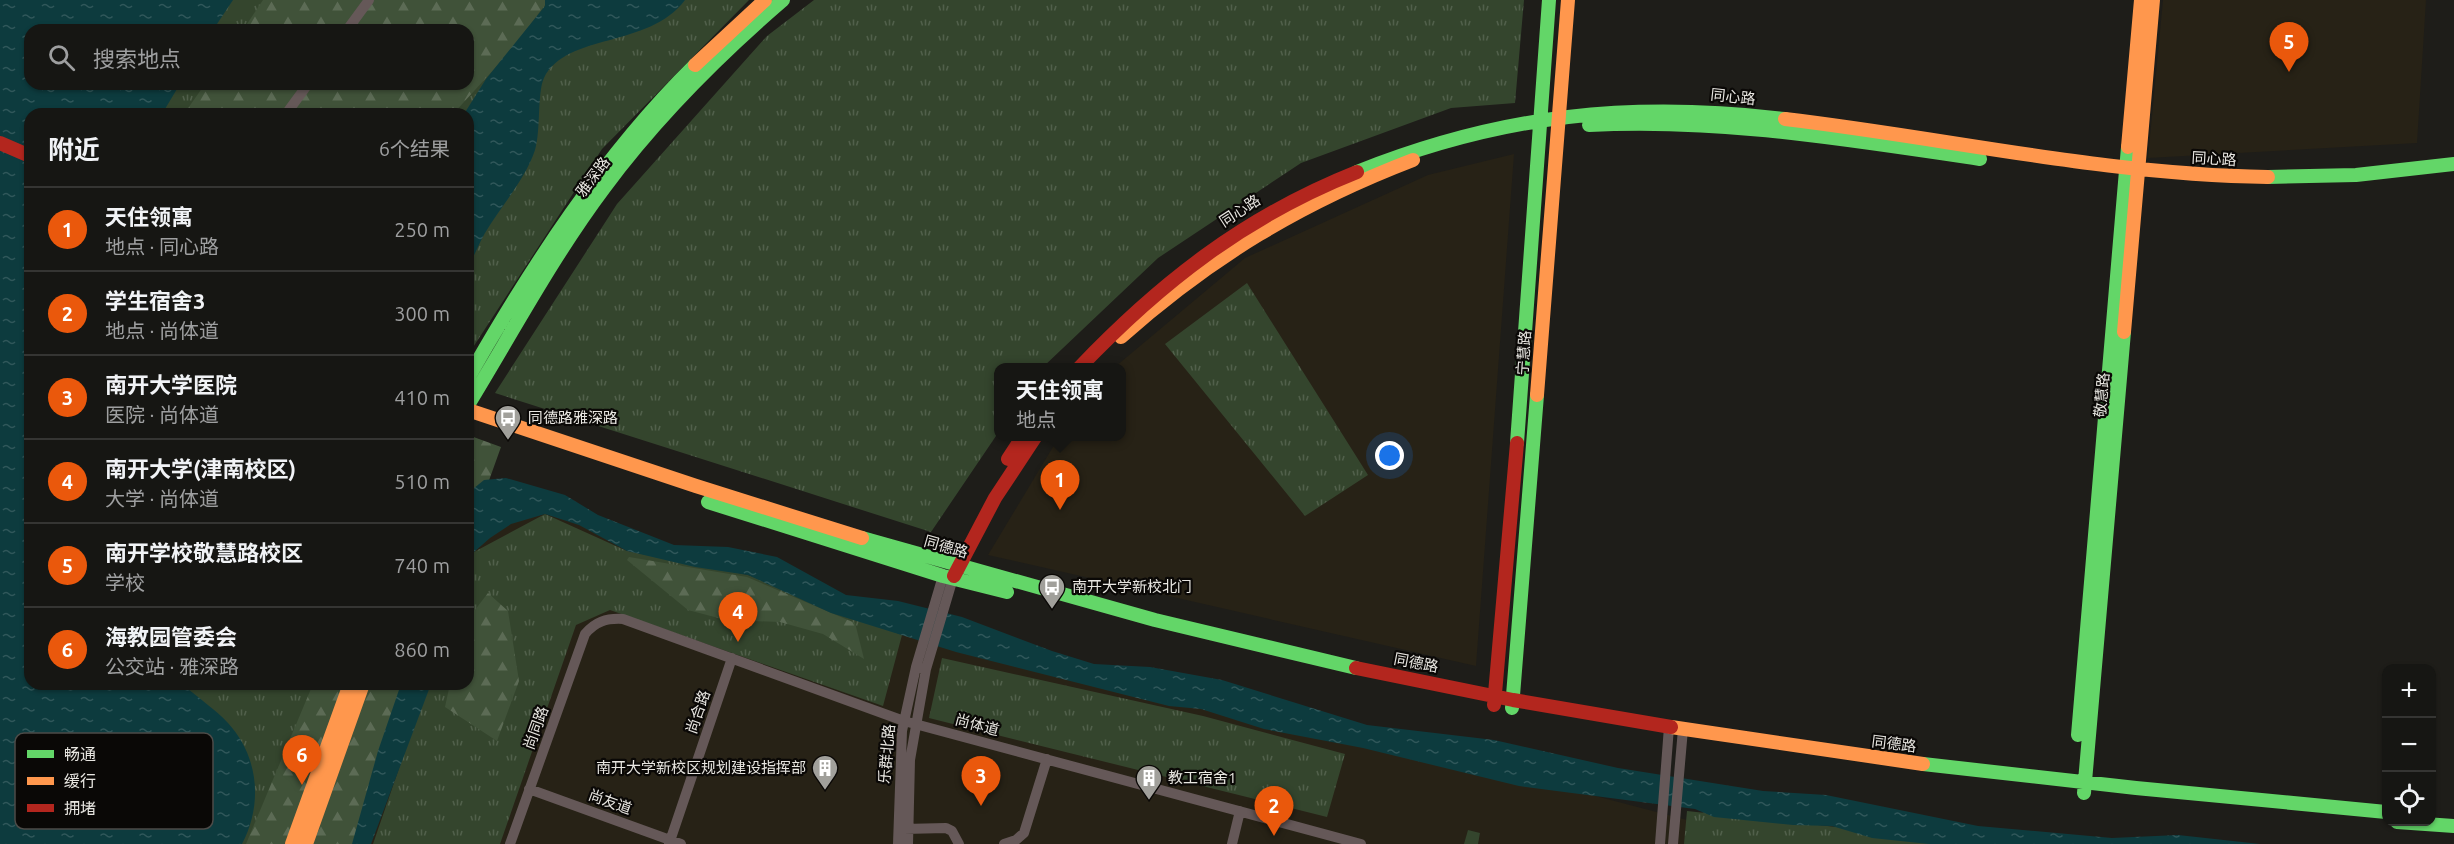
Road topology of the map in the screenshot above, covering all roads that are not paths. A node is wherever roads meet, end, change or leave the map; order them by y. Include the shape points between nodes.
1 (369, 0) edge
2 (765, 0) edge
3 (783, 0) edge
4 (1549, 0) edge
5 (1568, 0) edge
6 (2141, 0) edge
7 (2153, 0) edge
8 (351, 24) edge
9 (304, 90) edge
10 (290, 108) edge
11 (1558, 123) junction
12 (1540, 125) junction
13 (0, 133) edge
14 (0, 143) edge
15 (24, 143) edge
16 (24, 153) edge
17 (2454, 164) edge
18 (2454, 171) edge
19 (2132, 174) junction
20 (1084, 363) edge
21 (1096, 363) edge
22 (474, 367) edge
23 (474, 395) edge
24 (474, 412) edge
25 (474, 422) edge
26 (1020, 441) edge
27 (1033, 441) edge
28 (950, 572) junction
29 (593, 624) joint
30 (732, 658) junction
31 (348, 690) edge
32 (361, 690) edge
33 (1495, 700) junction
34 (1513, 704) junction
35 (910, 722) junction
36 (1676, 733) junction
37 (1047, 759) junction
38 (2079, 788) junction
39 (530, 789) junction
40 (1240, 812) junction
41 (2382, 812) edge
42 (2436, 816) edge
43 (2454, 818) edge
44 (2382, 821) edge
45 (2436, 825) edge
46 (2454, 826) edge
47 (903, 829) junction
48 (673, 843) edge
49 (292, 844) edge
50 (306, 844) edge
51 (510, 844) edge
52 (898, 844) edge
53 (908, 844) edge
54 (959, 844) edge
55 (1004, 844) edge
56 (1232, 844) edge
57 (1361, 844) edge
58 (1660, 844) edge
59 (1672, 844) edge

1 - 8 street
2 - 22 main road, 雅深路 via 654,107 582,196
3 - 23 main road, 雅深路 via 733,43 653,128 604,188
4 - 12 main road, 宁慧路
5 - 11 main road, 宁慧路
6 - 19 main road, 敬慧路
7 - 19 main road, 敬慧路
9 - 10 street
11 - 12 main road, 同心路
11 - 19 main road, 同心路 via 1634,110 1736,113
11 - 34 main road, 宁慧路
12 - 20 main road, 同心路 via 1461,137 1380,160 1286,202 1184,268 1142,303
12 - 21 main road, 同心路 via 1418,159 1334,192 1258,231 1147,313
12 - 33 main road, 宁慧路
13 - 15 main road
14 - 16 main road
17 - 19 main road, 同心路 via 2327,177
18 - 19 main road, 同心路 via 2284,184
19 - 38 main road, 敬慧路
24 - 28 main road, 同德路
25 - 28 main road, 同德路 via 772,524
26 - 28 main road via 987,490
27 - 28 main road
28 - 33 main road, 同德路
28 - 35 street, 乐群北路 via 921,668
29 - 30 street, 尚体道 via 623,619
29 - 39 street, 尚同路 via 585,634
30 - 35 street, 尚体道
30 - 48 street, 尚合路
31 - 49 main road
32 - 50 main road
33 - 34 main road, 同德路
34 - 36 main road, 同德路
35 - 37 street, 尚体道
35 - 47 street, 乐群北路 via 898,777
36 - 38 main road, 同德路
36 - 58 street via 1667,768
36 - 59 street via 1679,771
37 - 40 street, 尚体道
37 - 55 street via 1024,833
38 - 41 main road, 同德路
38 - 44 main road, 同德路
39 - 48 street, 尚友道
39 - 51 street, 尚同路
40 - 56 street
40 - 57 street, 尚体道
42 - 43 main road
45 - 46 main road
47 - 52 street, 乐群北路
47 - 53 street, 乐群北路
47 - 54 street via 946,828

